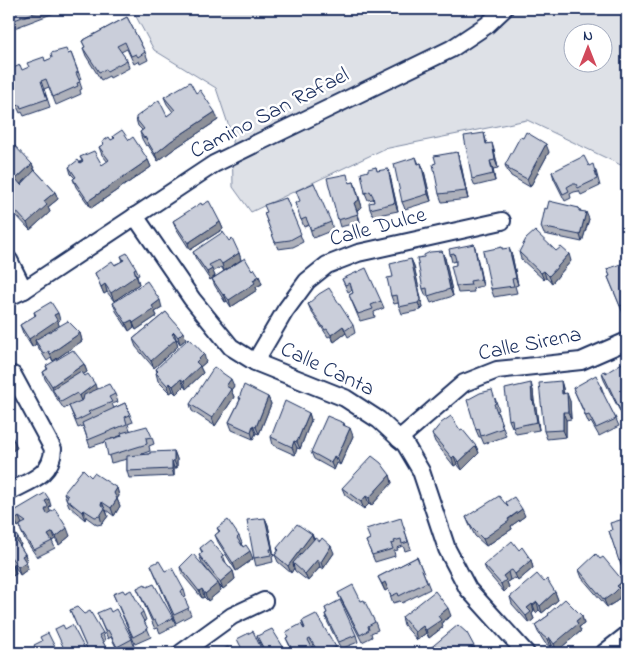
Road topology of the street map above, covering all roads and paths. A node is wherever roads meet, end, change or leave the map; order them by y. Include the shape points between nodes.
1 (504, 9) edge
2 (135, 216) junction
3 (502, 221) dead end
4 (9, 260) edge
5 (16, 293) edge
6 (627, 341) edge
7 (255, 362) junction
8 (13, 375) dead end
9 (400, 439) junction
10 (9, 492) edge
11 (264, 601) dead end
12 (627, 636) edge
13 (181, 653) edge
14 (526, 653) edge
15 (604, 653) edge

1 - 2 street, Camino San Rafael via 481,30 451,49 214,164
2 - 5 street, Camino San Rafael
2 - 7 street, Calle Canta via 208,320 231,347
3 - 7 street, Calle Dulce via 358,252 327,264 307,281 290,303
4 - 5 street
6 - 9 street, Calle Sirena via 581,361 497,370 464,383
7 - 9 street, Calle Canta via 345,398 379,420
8 - 10 street via 53,449 44,473
9 - 14 street, Calle Canta via 421,471 446,549 468,589
11 - 13 street via 232,616
12 - 15 street

